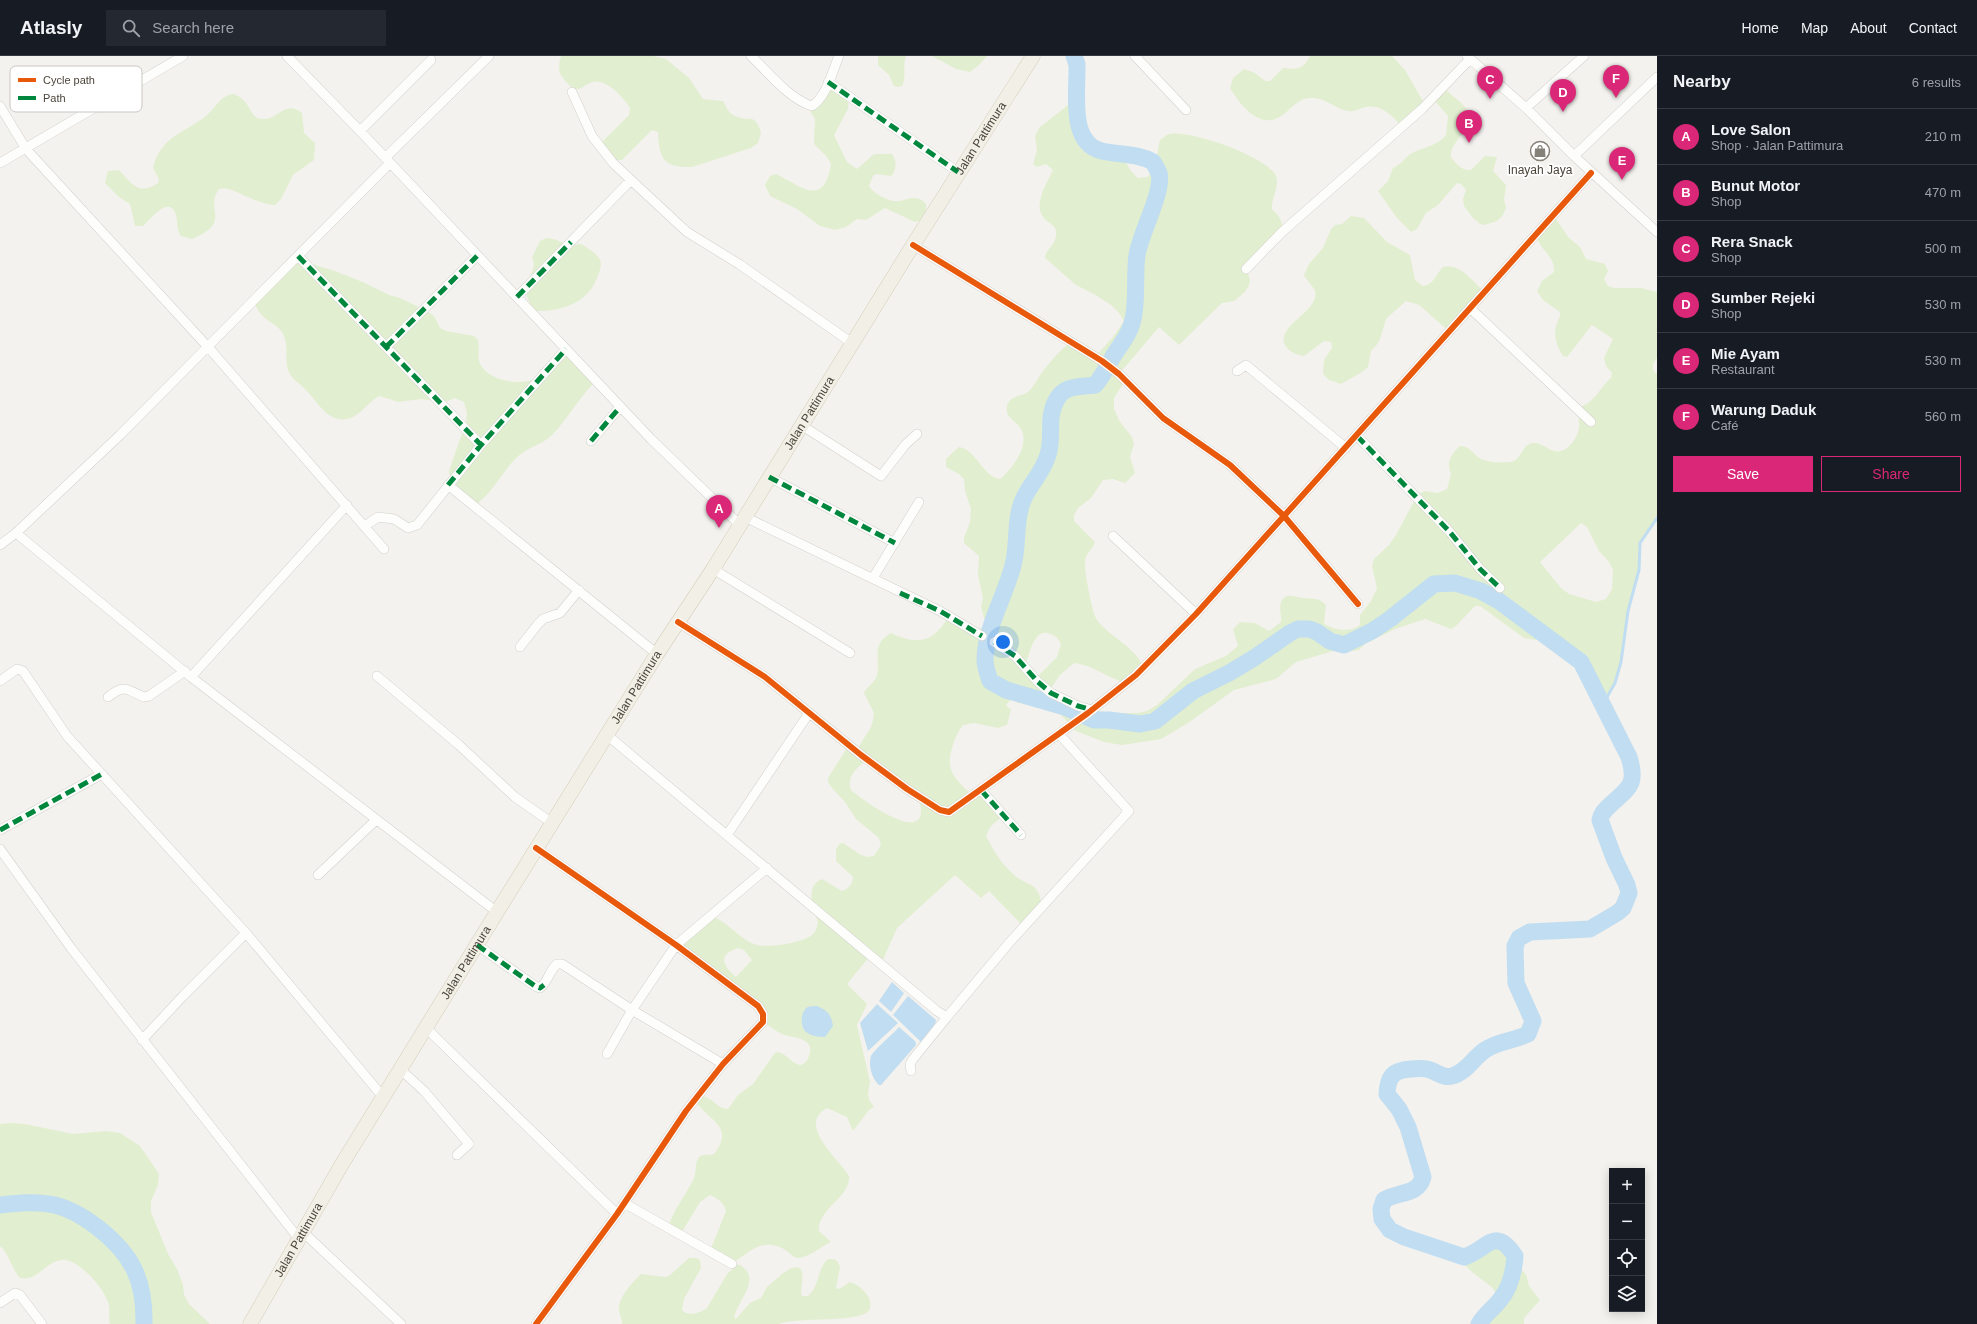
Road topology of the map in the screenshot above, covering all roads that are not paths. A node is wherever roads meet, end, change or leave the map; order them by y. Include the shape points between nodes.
1 (183, 56) edge
2 (287, 56) edge
3 (489, 56) edge
4 (751, 56) edge
5 (839, 56) edge
6 (1033, 56) edge
7 (1135, 56) edge
8 (1584, 56) edge
9 (1468, 57) edge
10 (431, 60) dead end
11 (1657, 77) edge
12 (142, 80) edge
13 (828, 82) junction
14 (572, 92) dead end
15 (0, 106) edge
16 (1526, 108) junction
17 (1186, 110) dead end
18 (87, 112) edge
19 (360, 131) junction
20 (26, 148) junction
21 (1574, 156) junction
22 (387, 160) junction
23 (0, 163) edge
24 (958, 172) junction
25 (1592, 173) junction
26 (631, 180) junction
27 (1657, 232) edge
28 (912, 245) junction
29 (298, 256) junction
30 (477, 256) junction
31 (1246, 269) dead end
32 (517, 297) junction
33 (1471, 309) junction
34 (852, 343) junction
35 (386, 346) junction
36 (208, 347) junction
37 (566, 349) junction
38 (1237, 371) dead end
39 (620, 407) junction
40 (1591, 422) dead end
41 (800, 425) junction
42 (918, 434) dead end
43 (1357, 436) junction
44 (591, 441) dead end
45 (481, 445) junction
46 (1346, 448) junction
47 (769, 477) junction
48 (448, 485) junction
49 (919, 502) dead end
50 (347, 505) junction
51 (1284, 516) junction
52 (743, 521) junction
53 (366, 526) junction
54 (16, 532) junction
55 (1113, 536) dead end
56 (895, 543) junction
57 (0, 545) edge
58 (384, 549) dead end
59 (713, 569) junction
60 (873, 578) junction
61 (1500, 588) dead end
62 (579, 590) junction
63 (1358, 604) dead end
64 (1196, 614) junction
65 (678, 622) junction
66 (982, 636) dead end
67 (994, 642) dead end
68 (520, 647) dead end
69 (850, 653) dead end
70 (657, 654) junction
71 (188, 674) junction
72 (377, 676) dead end
73 (0, 681) edge
74 (108, 697) dead end
75 (1090, 711) junction
76 (809, 713) junction
77 (1059, 734) junction
78 (607, 735) junction
79 (102, 774) junction
80 (981, 790) junction
81 (376, 820) junction
82 (552, 823) junction
83 (0, 830) edge
84 (727, 835) junction
85 (1021, 835) dead end
86 (536, 848) junction
87 (0, 849) edge
88 (767, 868) junction
89 (318, 875) dead end
90 (497, 912) junction
91 (246, 933) junction
92 (477, 945) junction
93 (676, 945) junction
94 (632, 1010) junction
95 (947, 1017) junction
96 (426, 1028) junction
97 (142, 1040) junction
98 (608, 1054) dead end
99 (723, 1064) junction
100 (400, 1069) junction
101 (911, 1070) dead end
102 (383, 1097) junction
103 (457, 1155) dead end
104 (624, 1204) junction
105 (617, 1214) junction
106 (301, 1235) junction
107 (732, 1264) dead end
108 (0, 1303) edge
109 (42, 1324) edge
110 (250, 1324) edge
111 (401, 1324) edge
112 (536, 1324) edge

1 - 12 street
2 - 19 street
3 - 22 street
4 - 13 street via 803,103 812,106 817,102
5 - 13 street
6 - 24 main road, Jalan Pattimura
7 - 17 street
8 - 16 street
9 - 16 street
9 - 31 street via 1422,109 1282,232
10 - 19 street
11 - 21 street
13 - 24 street
14 - 26 street via 592,136 613,163
15 - 20 street
16 - 21 street
18 - 20 street
19 - 22 street
20 - 23 street
20 - 36 street
21 - 25 street
22 - 29 street
22 - 30 street
24 - 28 main road, Jalan Pattimura
25 - 27 street
25 - 33 street
26 - 32 street
26 - 34 street via 688,232 740,264
28 - 34 main road, Jalan Pattimura
28 - 51 street via 1102,361 1119,374 1163,418 1230,465
29 - 35 street
29 - 36 street
30 - 32 street
30 - 35 street
32 - 37 street
33 - 40 street
33 - 43 street
34 - 41 main road, Jalan Pattimura
35 - 45 street
36 - 50 street
36 - 54 street via 120,435
37 - 39 street
37 - 45 street
38 - 46 street via 1246,365
39 - 44 street
39 - 52 street via 651,439
41 - 42 street via 881,476 905,445
41 - 47 main road, Jalan Pattimura
43 - 46 street
43 - 61 street
45 - 48 street
46 - 51 street
47 - 52 main road, Jalan Pattimura
47 - 56 street
48 - 53 street via 417,525 408,528 394,519 378,517
48 - 62 street
49 - 56 street
50 - 53 street
50 - 71 street
51 - 63 street
51 - 64 street
52 - 59 main road, Jalan Pattimura
52 - 60 street
53 - 58 street
54 - 57 street
54 - 71 street
55 - 64 street
56 - 60 street
59 - 65 main road, Jalan Pattimura
59 - 69 street
60 - 66 street via 940,611
62 - 68 street via 560,613 543,619
62 - 70 street
64 - 75 street via 1136,675
65 - 70 main road, Jalan Pattimura
65 - 76 street via 765,677
67 - 75 street via 1015,656 1051,693
70 - 78 main road, Jalan Pattimura
71 - 74 street via 149,696 144,697 119,688
71 - 81 street
72 - 82 street via 459,745 515,798
73 - 79 street via 17,669 23,671 67,736
75 - 77 street
76 - 80 street via 861,756 940,810 949,812
76 - 84 street
77 - 80 street
77 - 95 street via 1129,811 1009,943
78 - 82 main road, Jalan Pattimura
78 - 84 street
79 - 83 street
79 - 91 street
80 - 85 street
81 - 89 street
81 - 90 street
82 - 86 main road, Jalan Pattimura
84 - 88 street
86 - 90 main road, Jalan Pattimura
86 - 93 street
87 - 97 street via 55,928
88 - 93 street
88 - 95 street via 936,1011
90 - 92 main road, Jalan Pattimura
91 - 97 street
91 - 102 street
92 - 94 street via 535,986 540,988 544,985 553,967 562,964
92 - 96 main road, Jalan Pattimura
93 - 94 street
93 - 99 street via 758,1006 763,1014 762,1022
94 - 98 street
94 - 99 street
95 - 101 street via 913,1059 910,1064
96 - 100 main road, Jalan Pattimura
96 - 105 street
97 - 106 street
99 - 104 street via 686,1111
100 - 102 main road, Jalan Pattimura
100 - 103 street via 424,1090 468,1144
102 - 106 main road, Jalan Pattimura
104 - 105 street
104 - 107 street
105 - 112 street
106 - 110 main road, Jalan Pattimura
106 - 111 street
108 - 109 street via 15,1293 20,1295

